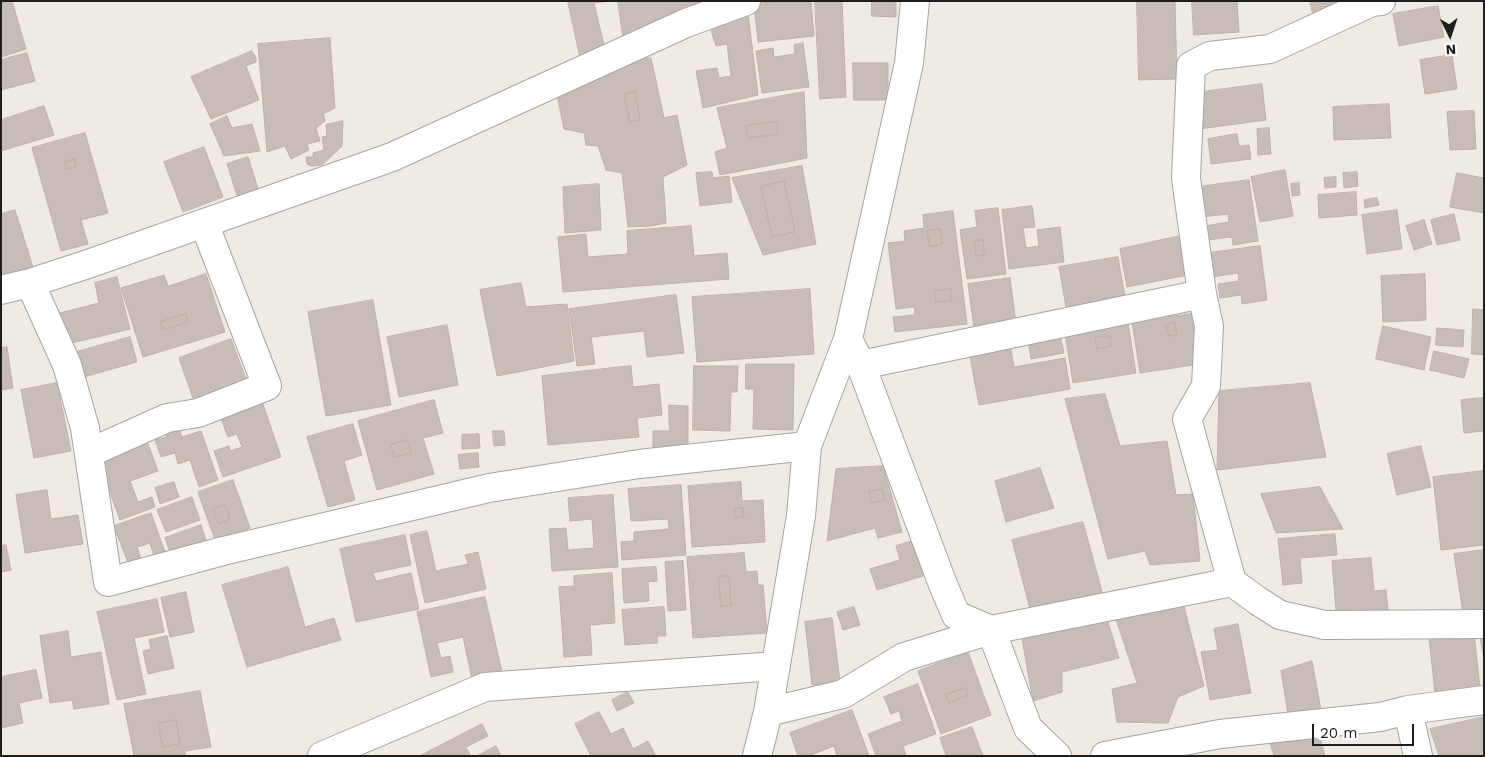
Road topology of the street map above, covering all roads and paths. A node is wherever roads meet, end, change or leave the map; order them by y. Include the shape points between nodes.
1 (746, 1) edge
2 (915, 1) edge
3 (1375, 2) edge
4 (204, 223) junction
5 (30, 283) junction
6 (1, 290) edge
7 (1202, 294) junction
8 (848, 339) junction
9 (861, 365) junction
10 (807, 446) junction
11 (89, 453) junction
12 (1232, 582) junction
13 (1484, 624) edge
14 (990, 630) junction
15 (776, 666) junction
16 (1484, 700) edge
17 (1408, 710) junction
18 (768, 712) junction
19 (325, 755) edge
20 (756, 756) edge
21 (1057, 756) edge
22 (1105, 756) edge
23 (1418, 756) edge

1 - 4 street via 686,23 392,156
2 - 8 street via 908,64
3 - 7 street via 1270,49 1210,56 1191,66 1186,178
4 - 5 street
4 - 11 street via 267,386 198,413 167,418
5 - 6 street
5 - 11 street via 67,365
7 - 9 street
7 - 12 street via 1209,326 1206,386 1187,419
8 - 9 street
8 - 10 street
9 - 14 street via 956,615
10 - 11 street via 640,464 489,488 223,550 108,582
10 - 15 street via 801,516
12 - 13 street via 1280,615 1325,625
12 - 14 street
14 - 18 street via 904,657 843,694
14 - 21 street via 1028,728
15 - 18 street
15 - 19 street via 485,687
16 - 17 street
17 - 22 street via 1380,717 1220,734
17 - 23 street
18 - 20 street

